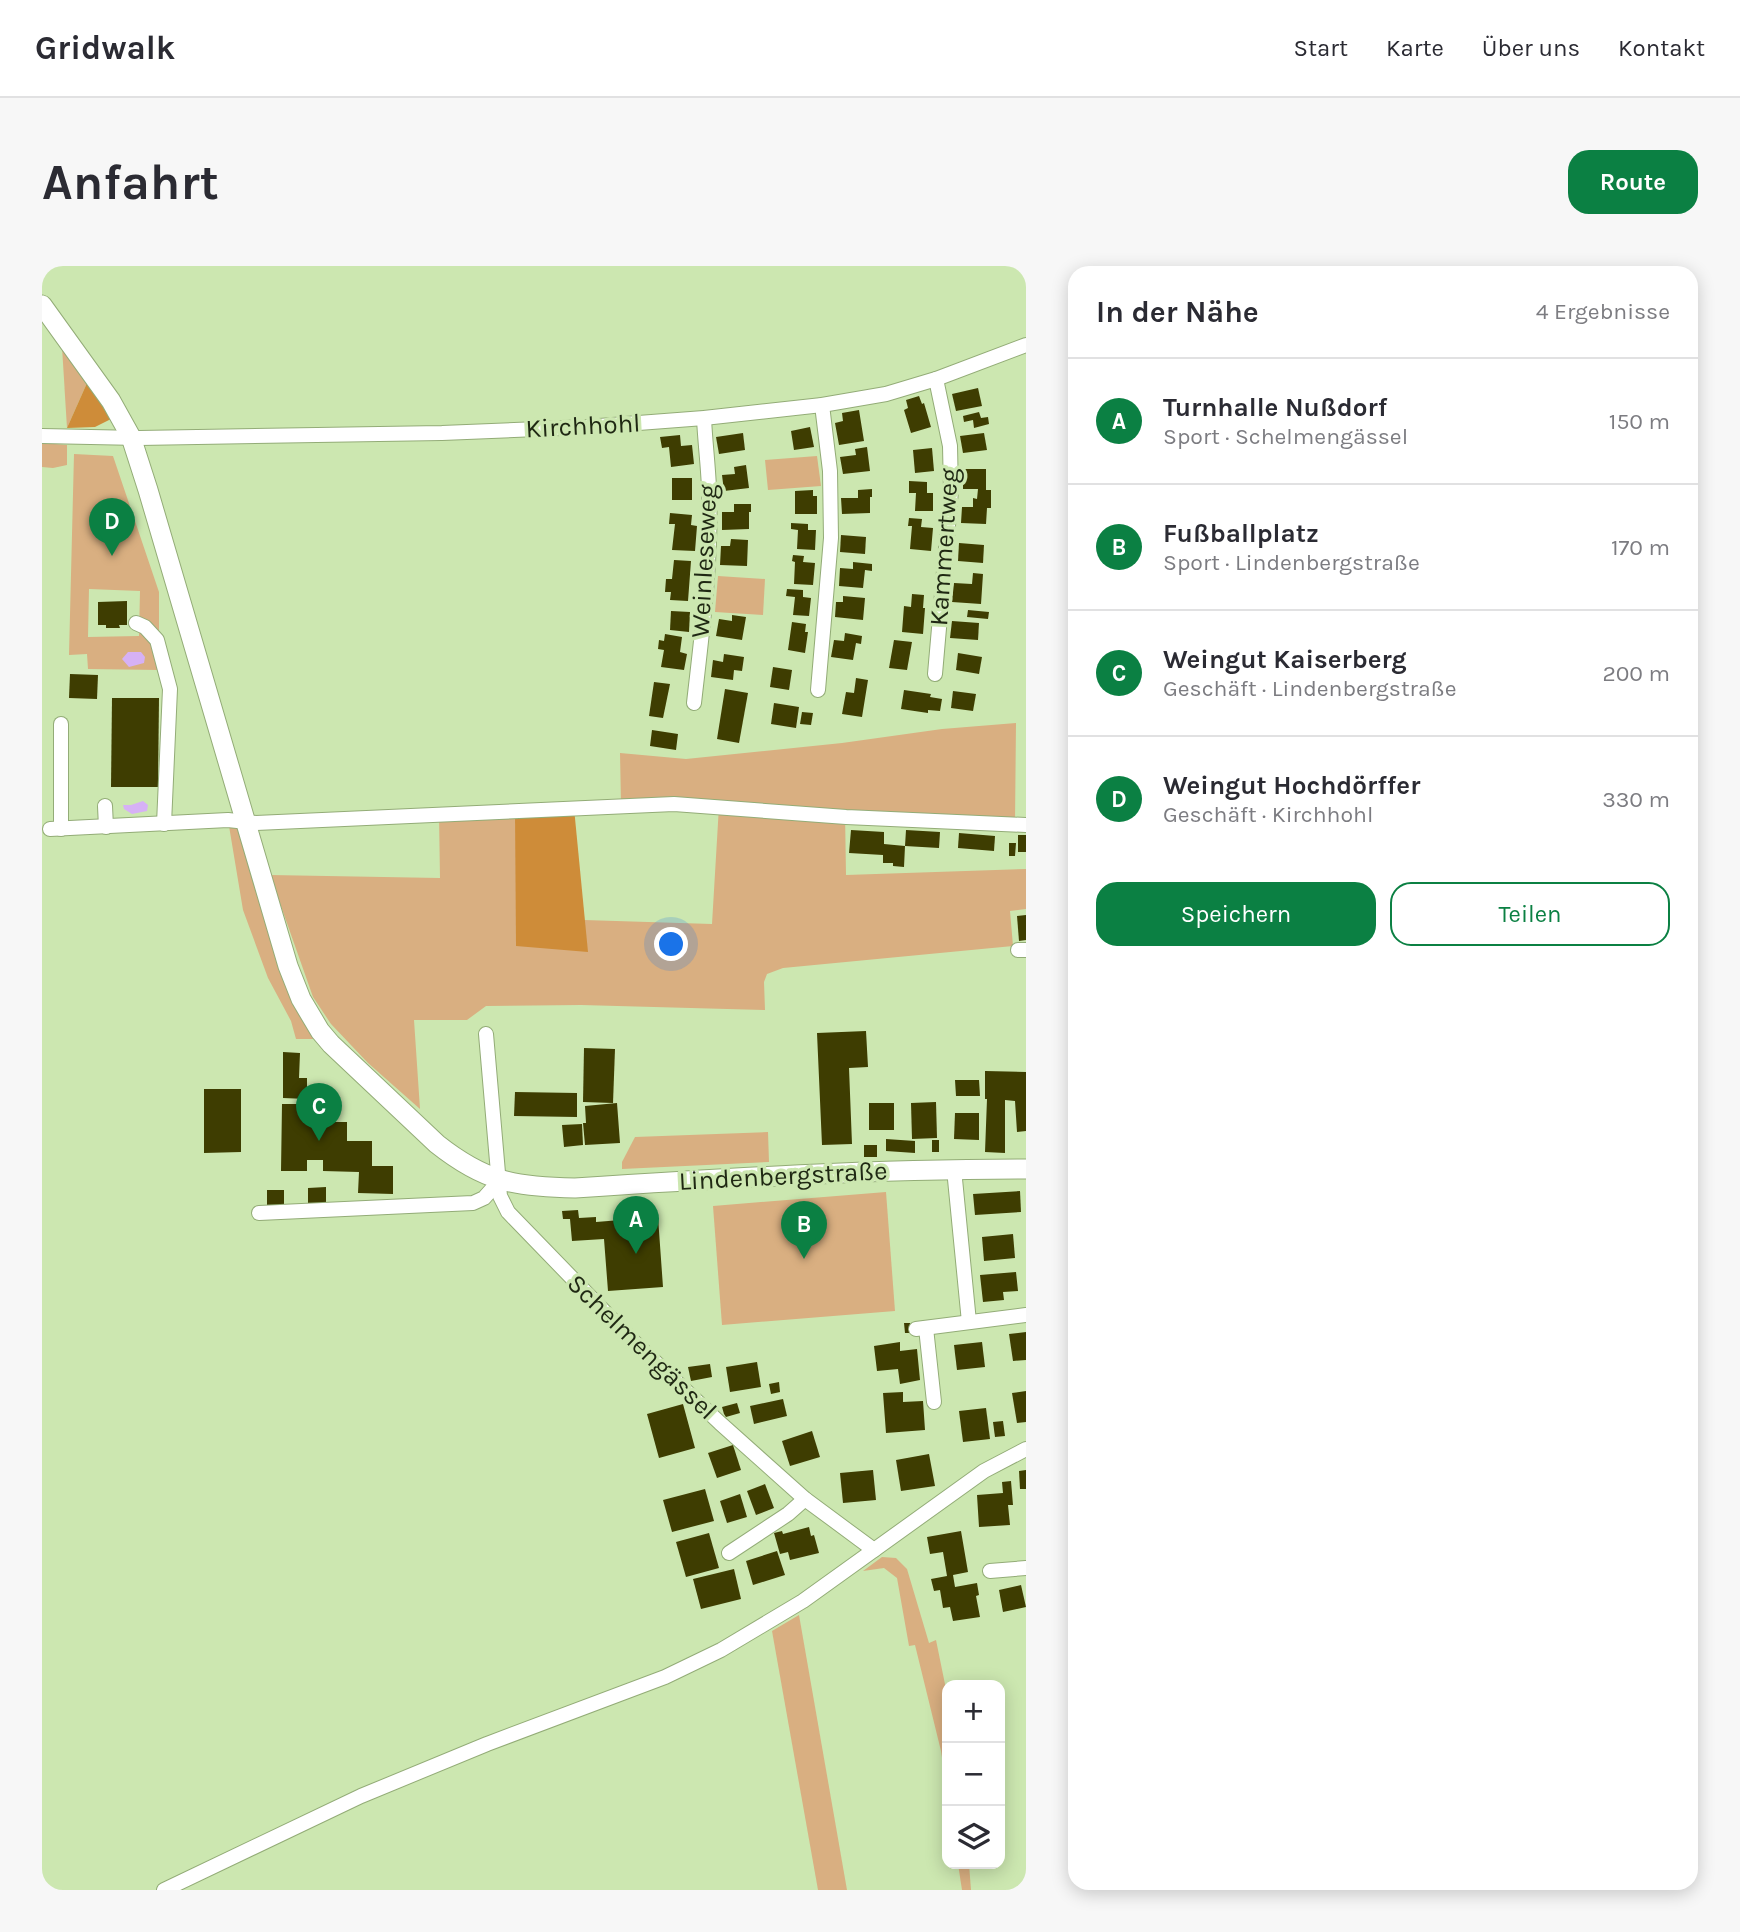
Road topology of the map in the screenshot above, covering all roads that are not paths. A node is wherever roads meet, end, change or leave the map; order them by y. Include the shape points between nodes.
1 (42, 305) edge
2 (1026, 345) edge
3 (936, 379) junction
4 (822, 405) junction
5 (704, 418) junction
6 (42, 436) edge
7 (131, 437) junction
8 (136, 623) dead end
9 (935, 674) dead end
10 (818, 690) dead end
11 (694, 703) dead end
12 (61, 724) dead end
13 (105, 806) dead end
14 (246, 821) junction
15 (164, 824) junction
16 (1026, 825) edge
17 (106, 827) junction
18 (486, 1034) dead end
19 (1026, 1168) edge
20 (954, 1169) junction
21 (500, 1180) junction
22 (259, 1213) dead end
23 (1026, 1315) edge
24 (969, 1322) junction
25 (934, 1402) dead end
26 (1026, 1448) edge
27 (806, 1499) junction
28 (874, 1550) junction
29 (729, 1553) dead end
30 (1026, 1568) edge
31 (990, 1571) dead end
32 (164, 1890) edge

1 - 7 main road, Lindenbergstraße via 111,401
2 - 3 street, Kirchhohl
3 - 4 street, Kirchhohl via 886,394
3 - 9 street, Kammertweg via 950,446 951,491
4 - 5 street, Kirchhohl
4 - 10 street via 830,471 831,538
5 - 7 street, Kirchhohl via 442,433
5 - 11 street, Weinleseweg via 708,542
6 - 7 street, Kirchhohl
7 - 14 main road, Lindenbergstraße
8 - 15 street via 157,640 170,689
12 - 17 street via 56,829
13 - 17 street
14 - 15 street
14 - 16 street via 674,804
14 - 21 main road, Lindenbergstraße via 294,982 320,1031 437,1144 470,1167
15 - 17 street
18 - 21 street, Schelmengässel
19 - 20 main road, Lindenbergstraße
20 - 21 main road, Lindenbergstraße via 575,1188
20 - 24 street
21 - 22 street via 473,1203
21 - 27 street, Schelmengässel via 503,1203 525,1231 631,1339
23 - 24 street
24 - 25 street via 921,1329
26 - 28 street via 984,1471
27 - 28 street, Schelmengässel
27 - 29 street
28 - 32 street via 781,1615 690,1666 360,1796
30 - 31 street

